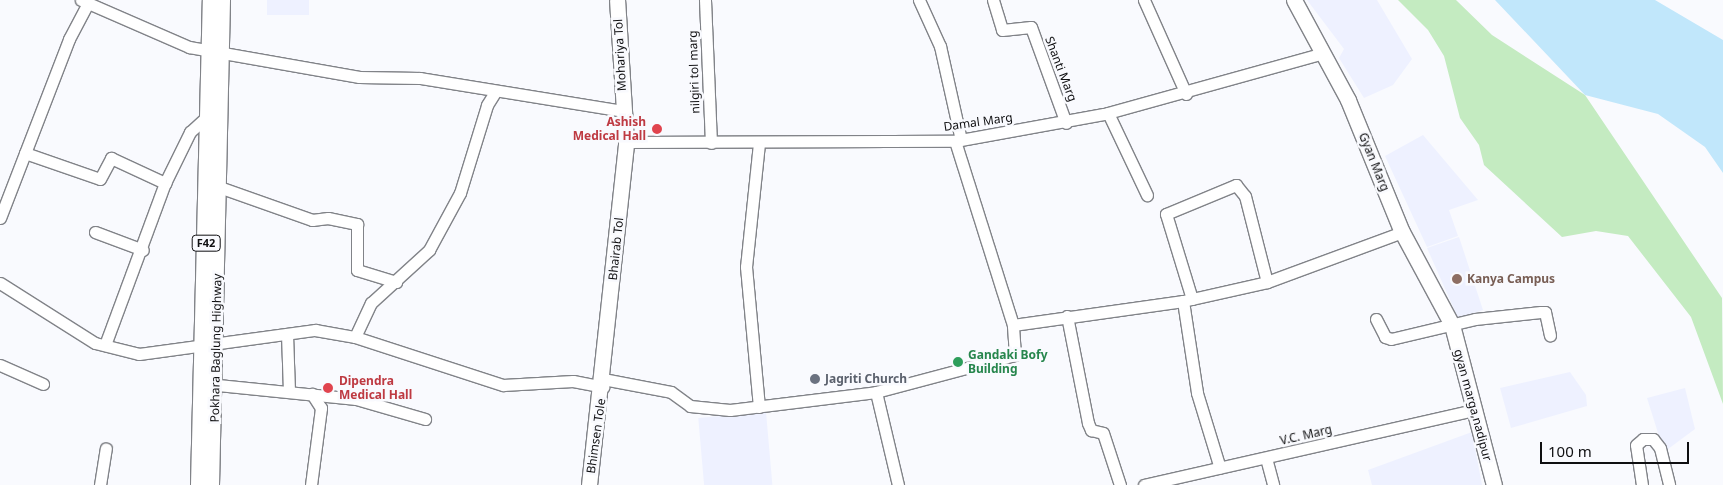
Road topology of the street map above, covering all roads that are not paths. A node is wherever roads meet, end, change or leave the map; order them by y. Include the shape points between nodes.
1 (211, 0) edge
2 (222, 0) edge
3 (617, 0) edge
4 (706, 0) edge
5 (919, 0) edge
6 (993, 0) edge
7 (1144, 0) edge
8 (1294, 0) edge
9 (85, 1) edge
10 (216, 51) junction
11 (1324, 53) junction
12 (495, 92) junction
13 (1186, 94) junction
14 (623, 111) junction
15 (1108, 113) junction
16 (208, 116) junction
17 (1066, 123) junction
18 (958, 140) junction
19 (626, 142) junction
20 (711, 143) junction
21 (759, 144) junction
22 (25, 154) junction
23 (165, 183) junction
24 (219, 187) junction
25 (1147, 195) dead end
26 (0, 218) edge
27 (96, 232) dead end
28 (1402, 232) junction
29 (143, 250) junction
30 (396, 282) junction
31 (1267, 282) junction
32 (0, 283) edge
33 (1188, 300) junction
34 (1067, 316) junction
35 (1376, 319) dead end
36 (1013, 325) junction
37 (1452, 325) junction
38 (286, 334) junction
39 (1550, 335) dead end
40 (356, 337) junction
41 (210, 344) junction
42 (104, 345) junction
43 (0, 365) edge
44 (603, 383) junction
45 (43, 384) dead end
46 (210, 384) junction
47 (289, 391) junction
48 (876, 392) junction
49 (312, 394) junction
50 (759, 408) junction
51 (1475, 410) junction
52 (425, 419) dead end
53 (106, 448) dead end
54 (1266, 458) junction
55 (1220, 468) junction
56 (100, 485) edge
57 (199, 485) edge
58 (211, 485) edge
59 (311, 485) edge
60 (589, 485) edge
61 (898, 485) edge
62 (1120, 485) edge
63 (1144, 485) edge
64 (1273, 485) edge
65 (1494, 485) edge
66 (1642, 485) edge
67 (1670, 485) edge

1 - 10 highway, Pokhara Baglung Highway / F42
2 - 10 highway, Pokhara Baglung Highway / F42
3 - 14 main road, Mohariya Tol
4 - 20 street, nilgiri tol marg
5 - 18 street via 940,46
6 - 17 street, Shanti Marg via 1002,30 1031,27
7 - 13 street
8 - 11 main road, Gyan Marg
9 - 10 street via 190,47
9 - 22 street
10 - 12 street via 359,77 420,78
10 - 16 highway, Pokhara Baglung Highway / F42
10 - 24 highway, Pokhara Baglung Highway / F42
11 - 13 street, Damal Marg
11 - 28 main road, Gyan Marg
12 - 14 street
12 - 30 street via 487,104 460,192 429,250
13 - 15 street, Damal Marg
14 - 19 main road, Bhairab Tol
15 - 17 street, Damal Marg
15 - 25 street
16 - 23 street via 190,132
16 - 41 highway, Pokhara Baglung Highway / F42
17 - 18 street, Damal Marg
18 - 21 street, Damal Marg
18 - 36 street
19 - 20 street, Damal Marg
19 - 44 main road, Bhairab Tol
20 - 21 street, Damal Marg
21 - 50 street via 746,268
22 - 23 street via 100,179 111,158
22 - 26 street
23 - 29 street
24 - 30 street via 312,220 328,218 357,224 357,270
24 - 41 highway, Pokhara Baglung Highway / F42
27 - 29 street
28 - 31 street
28 - 37 main road, Gyan Marg
29 - 42 street
30 - 40 street via 371,303
31 - 33 street
31 - 33 street via 1245,196 1236,185 1166,214
32 - 42 street
33 - 34 street
33 - 55 street via 1197,393
34 - 36 street
34 - 62 street via 1088,423 1091,430 1103,433
35 - 37 street via 1385,337 1391,338
36 - 48 street via 1015,355
37 - 39 street via 1545,312
37 - 51 main road, gyan marga,nadipur
38 - 40 street via 315,330
38 - 41 street
38 - 47 street
40 - 44 street via 503,385 572,381
41 - 42 street via 139,354
41 - 46 highway, Pokhara Baglung Highway / F42
43 - 45 street
44 - 50 street via 671,392 690,406
44 - 60 main road, Bhimsen Tole
46 - 47 street
46 - 57 highway, Pokhara Baglung Highway / F42
46 - 58 highway, Pokhara Baglung Highway / F42
47 - 49 street
48 - 50 street
48 - 61 street
49 - 52 street via 356,399
49 - 59 street via 322,408
51 - 54 street, V.C. Marg
51 - 65 main road, gyan marga,nadipur
53 - 56 street
54 - 55 street, V.C. Marg
54 - 64 street
55 - 63 street, V.C. Marg
66 - 67 street via 1636,445 1643,439 1653,439 1660,448

